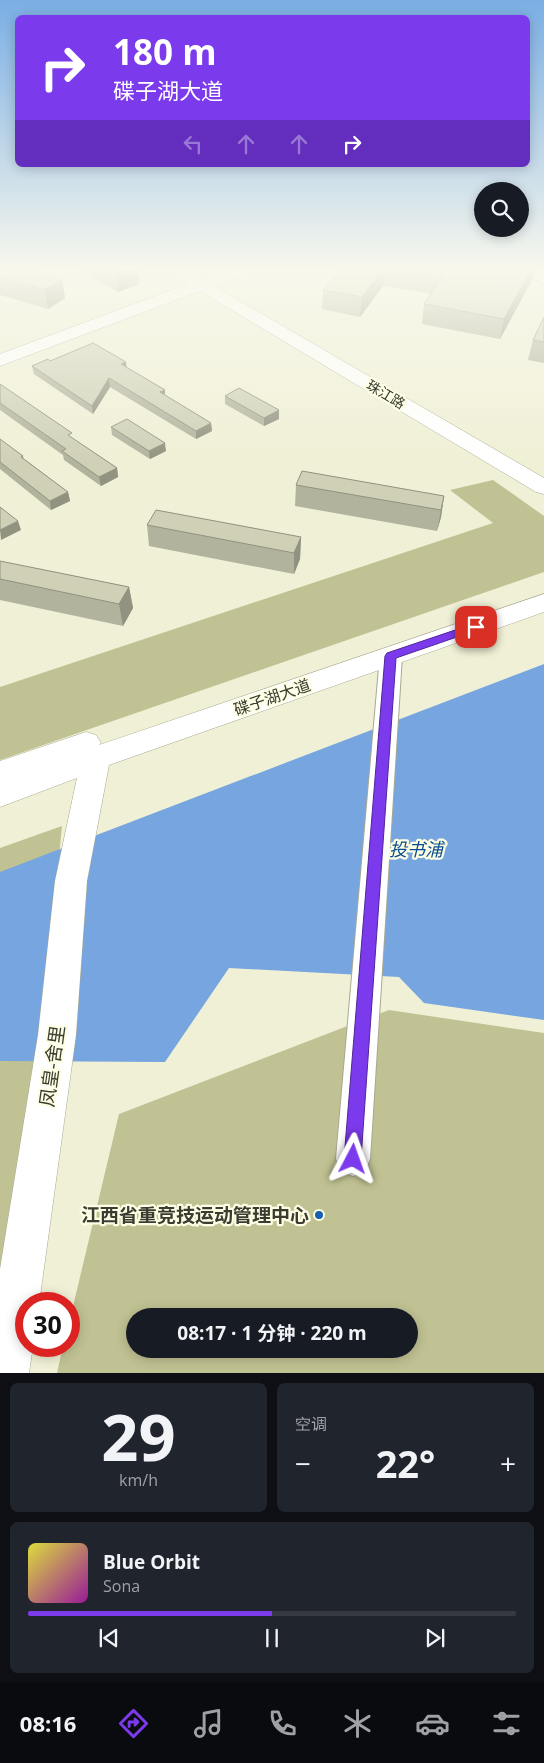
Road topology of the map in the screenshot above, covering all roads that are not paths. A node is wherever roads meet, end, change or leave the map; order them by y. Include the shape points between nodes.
1 (35, 334) edge
2 (59, 334) edge
3 (284, 334) edge
4 (0, 347) edge
5 (0, 360) edge
6 (544, 487) edge
7 (544, 587) edge
8 (544, 603) edge
9 (391, 656) junction
10 (96, 758) junction
11 (0, 774) edge
12 (0, 794) edge
13 (353, 1159) dead end
14 (6, 1373) edge

1 - 4 main road
2 - 5 main road
3 - 6 main road, 珠江路
7 - 11 main road, 碟子湖大道
8 - 9 main road, 碟子湖大道
9 - 10 main road, 碟子湖大道
9 - 13 street
10 - 12 main road, 碟子湖大道
10 - 14 main road, 凤皇-舍里 via 71,881 57,1036

